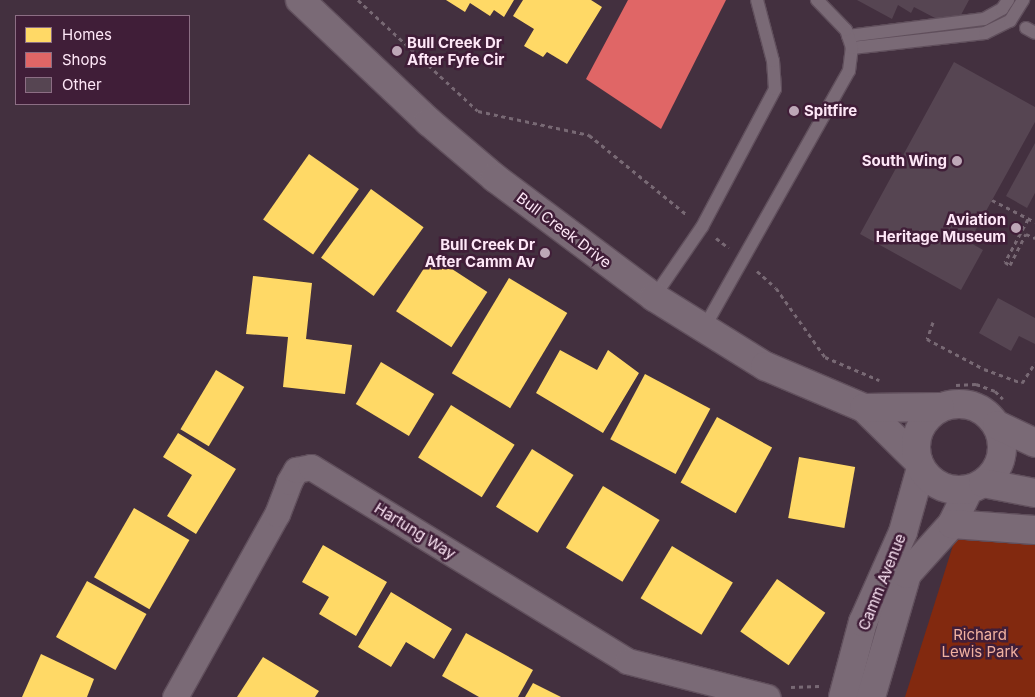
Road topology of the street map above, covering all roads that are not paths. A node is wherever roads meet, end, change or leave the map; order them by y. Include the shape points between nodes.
1 (300, 0) edge
2 (757, 0) edge
3 (816, 0) edge
4 (1008, 0) edge
5 (1023, 0) edge
6 (850, 42) junction
7 (654, 297) junction
8 (704, 328) junction
9 (944, 397) junction
10 (864, 408) junction
11 (1003, 415) junction
12 (1035, 443) edge
13 (919, 464) junction
14 (976, 486) junction
15 (1035, 494) edge
16 (952, 524) junction
17 (1035, 530) edge
18 (834, 691) edge
19 (776, 694) edge
20 (175, 697) edge
21 (871, 697) edge

1 - 7 main road, Bull Creek Drive via 422,116 494,178
2 - 7 lane via 773,61 775,89 702,227
3 - 6 lane via 846,30
4 - 6 lane via 1002,9 984,19
5 - 6 lane via 1010,21 985,33
6 - 8 lane via 848,71
7 - 8 main road, Bull Creek Drive
8 - 10 main road, Bull Creek Drive via 765,366
9 - 10 main road, Bull Creek Drive
9 - 11 main road, Bull Creek Drive via 988,414
9 - 13 main road via 919,430 915,448
10 - 13 main road, Bull Creek Drive
11 - 12 main road, Bull Creek Drive
11 - 14 main road via 1001,457 993,474
13 - 14 main road, Bull Creek Drive via 929,479 942,487
13 - 18 main road, Camm Avenue via 903,532
14 - 15 main road, Bull Creek Drive
14 - 16 main road, Camm Avenue
16 - 17 main road
16 - 21 main road, Camm Avenue via 907,574
19 - 20 street, Hartung Way via 626,661 311,467 296,470 277,514

